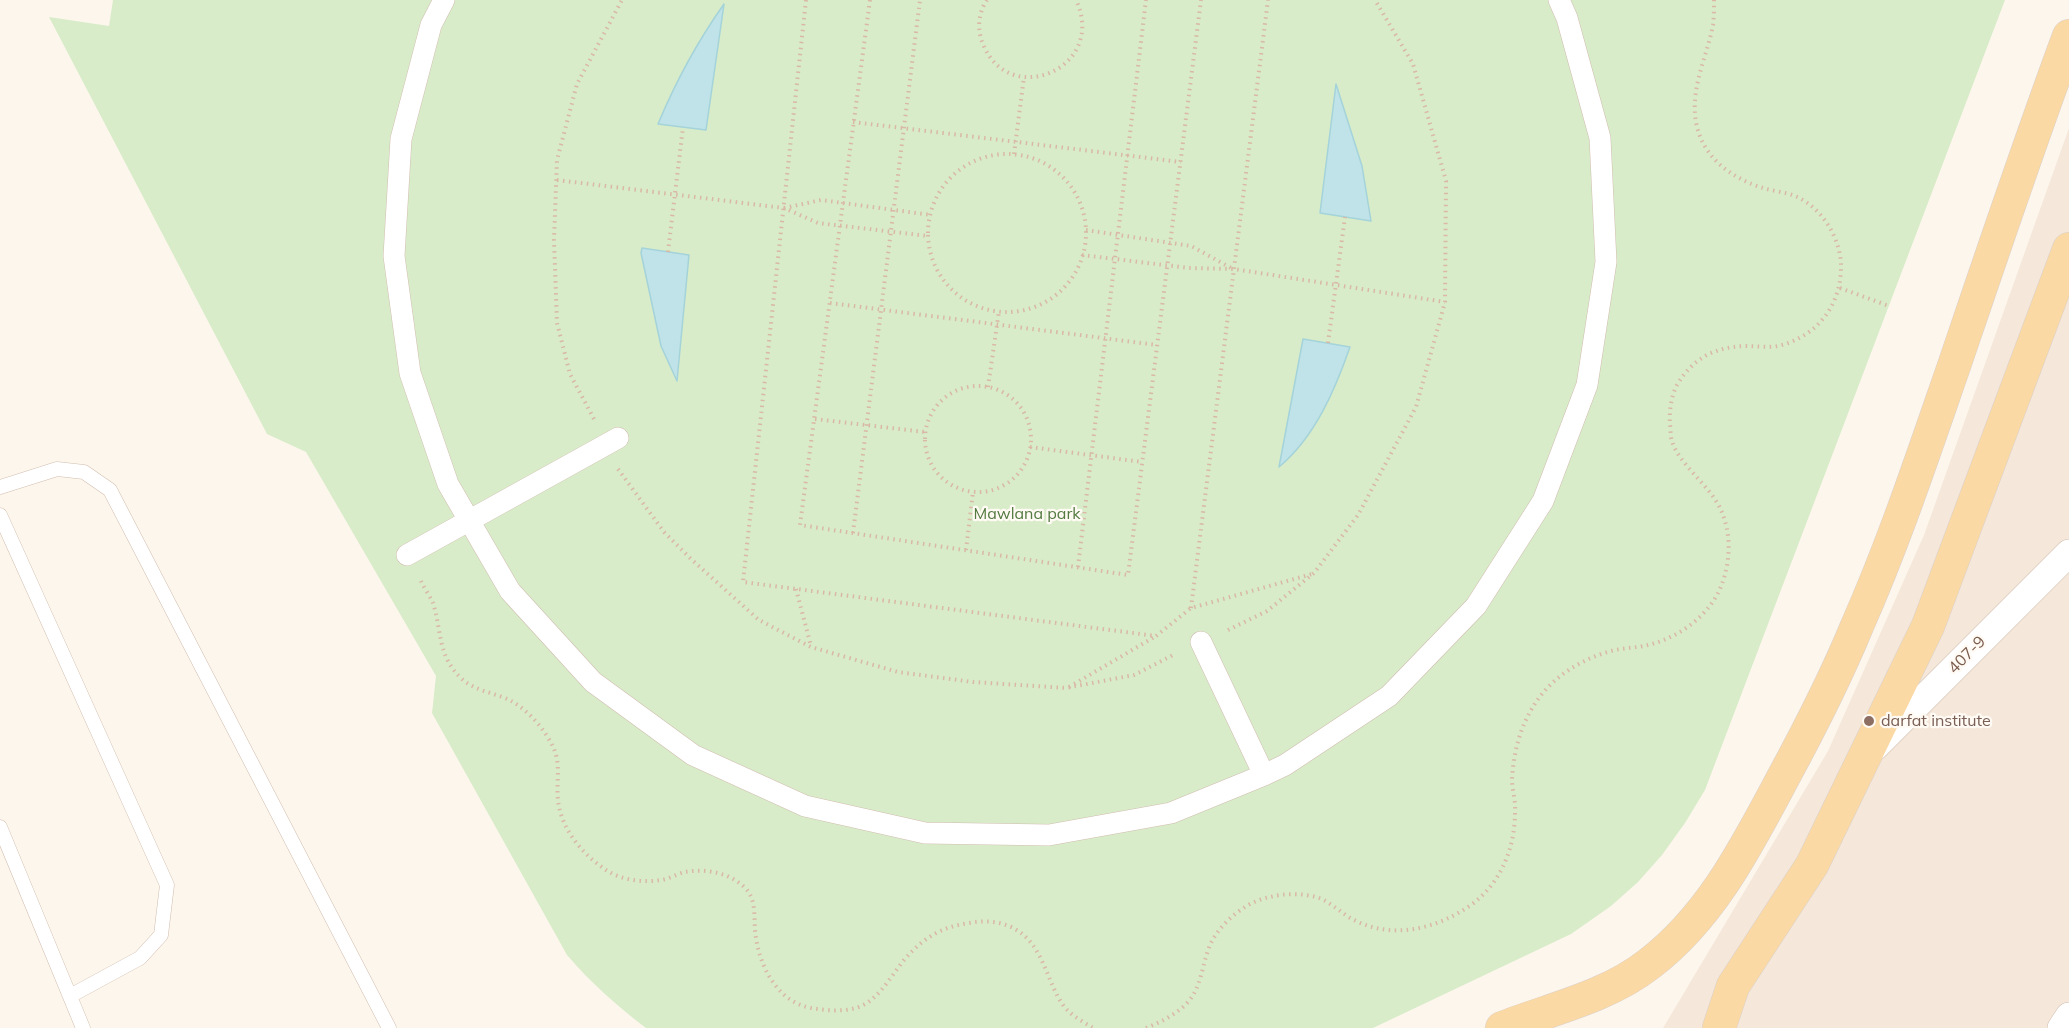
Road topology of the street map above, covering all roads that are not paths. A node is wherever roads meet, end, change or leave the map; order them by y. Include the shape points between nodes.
1 (444, 0) edge
2 (1559, 0) edge
3 (2069, 36) edge
4 (2069, 249) edge
5 (612, 441) road end
6 (0, 487) edge
7 (0, 516) edge
8 (469, 520) junction
9 (2069, 554) edge
10 (407, 555) road end
11 (1201, 642) dead end
12 (1865, 756) junction
13 (1264, 775) junction
14 (0, 827) edge
15 (70, 996) junction
16 (2069, 1016) edge
17 (83, 1028) edge
18 (389, 1028) edge
19 (1502, 1028) edge
20 (1719, 1028) edge
21 (2061, 1028) edge

1 - 8 street via 431,25 401,139 394,256 410,373 448,484
2 - 13 street via 1600,138 1606,262 1587,385 1543,501 1476,606 1389,696 1286,765
3 - 19 main road via 1906,504 1857,628 1755,830 1714,897 1680,937 1648,966 1607,990
4 - 12 main road via 1928,626
5 - 8 street
6 - 18 lane via 57,469 84,472 110,490
7 - 15 lane via 167,885 161,935 140,958
8 - 10 street
8 - 13 street via 510,591 593,682 693,755 805,806 926,833 1049,835 1171,813
9 - 12 street, 407-9
11 - 13 street
12 - 20 main road via 1812,864 1734,986
14 - 15 lane
15 - 17 lane
16 - 21 street

